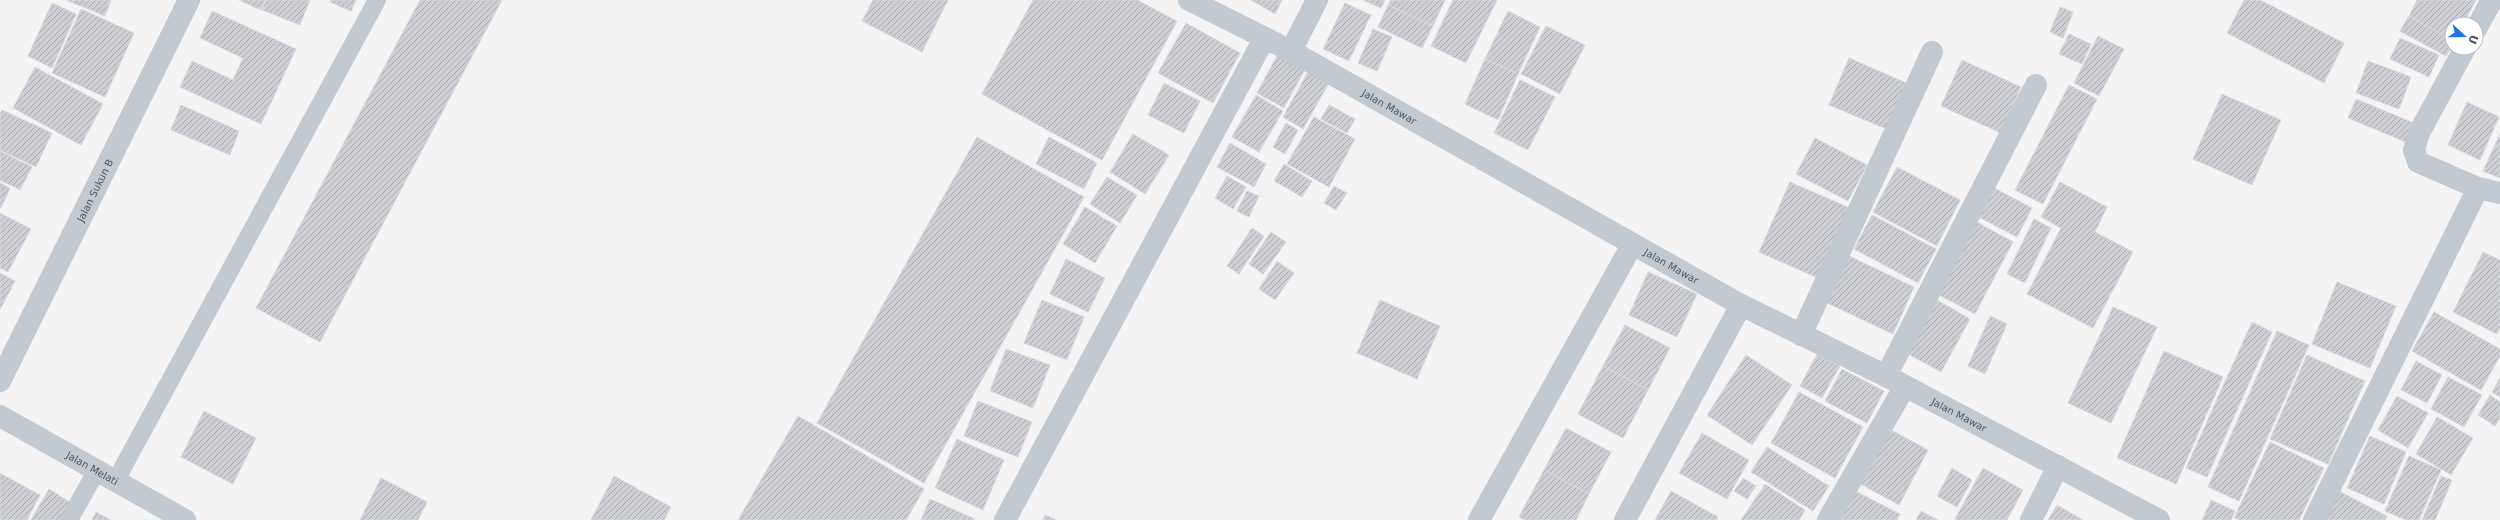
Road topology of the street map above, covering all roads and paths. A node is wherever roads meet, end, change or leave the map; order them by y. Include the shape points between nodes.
1 (189, 0) edge
2 (377, 0) edge
3 (1189, 0) edge
4 (1317, 0) edge
5 (2492, 0) edge
6 (2483, 16) edge
7 (1264, 39) junction
8 (1290, 52) junction
9 (1932, 52) dead end
10 (2461, 56) edge
11 (2036, 85) dead end
12 (2478, 188) junction
13 (2500, 193) edge
14 (1632, 245) junction
15 (1741, 305) junction
16 (1801, 335) junction
17 (0, 381) edge
18 (1896, 381) junction
19 (0, 416) edge
20 (2058, 466) junction
21 (97, 470) junction
22 (116, 480) junction
23 (69, 520) edge
24 (185, 520) edge
25 (1006, 520) edge
26 (1479, 520) edge
27 (1625, 520) edge
28 (1828, 520) edge
29 (2031, 520) edge
30 (2159, 520) edge
31 (2314, 520) edge

1 - 17 street, Jalan Sukun B
2 - 22 lane
3 - 7 street, Jalan Mawar
4 - 8 street
5 - 6 street
7 - 8 street, Jalan Mawar
7 - 25 street
8 - 14 street, Jalan Mawar
9 - 16 street
10 - 12 street via 2419,133 2414,150 2418,162
11 - 18 street
12 - 13 street
12 - 31 street
14 - 15 street, Jalan Mawar
14 - 26 street
15 - 16 street, Jalan Mawar
15 - 27 street
16 - 18 street, Jalan Mawar
18 - 20 street, Jalan Mawar
18 - 28 street
19 - 21 street, Jalan Melati
20 - 29 street
20 - 30 street, Jalan Mawar
21 - 22 street, Jalan Melati
21 - 23 lane
22 - 24 street, Jalan Melati

